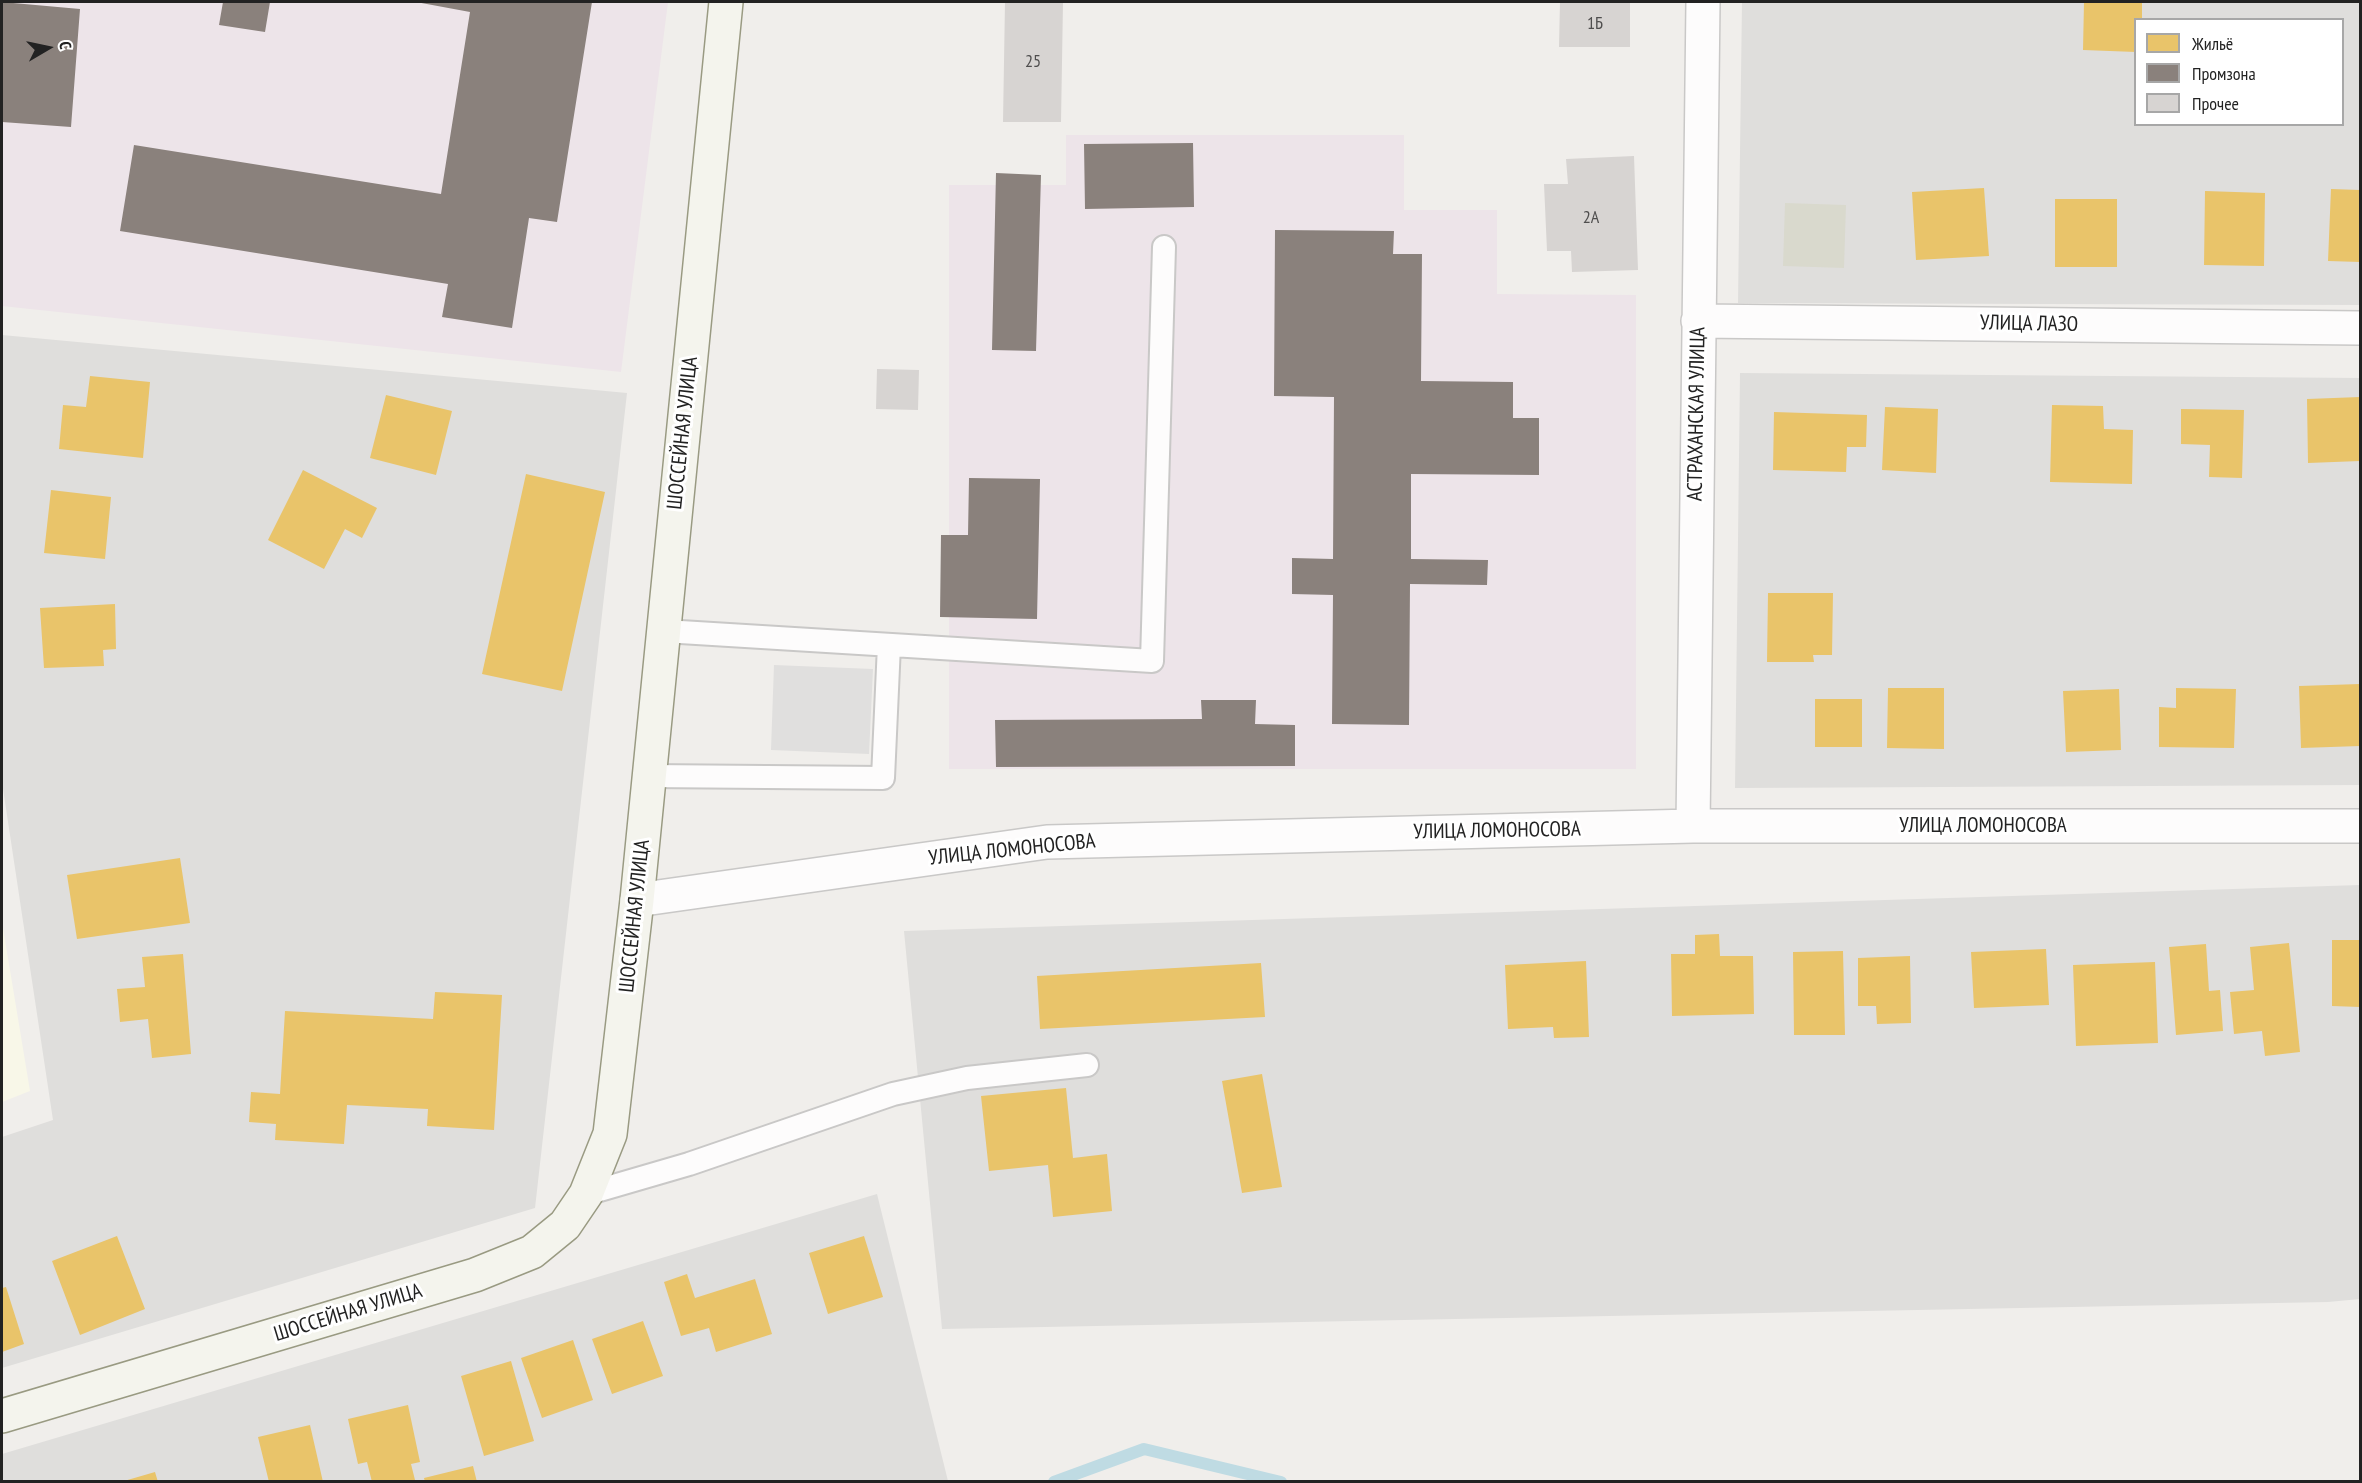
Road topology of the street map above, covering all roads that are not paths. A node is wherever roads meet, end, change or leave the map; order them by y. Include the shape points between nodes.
1 (726, 2) edge
2 (1703, 2) edge
3 (1164, 247) dead end
4 (1698, 321) junction
5 (2361, 328) edge
6 (664, 631) junction
7 (888, 645) junction
8 (650, 776) junction
9 (1693, 826) junction
10 (2361, 826) edge
11 (637, 900) junction
12 (1088, 1065) dead end
13 (586, 1194) junction
14 (2, 1416) edge

1 - 6 street, ШОССЕЙНАЯ УЛИЦА
2 - 4 street, АСТРАХАНСКАЯ УЛИЦА
3 - 7 lane via 1152,661
4 - 5 street, УЛИЦА ЛАЗО
4 - 9 street, АСТРАХАНСКАЯ УЛИЦА
6 - 7 lane
6 - 8 street, ШОССЕЙНАЯ УЛИЦА
7 - 8 lane via 883,778
8 - 11 street, ШОССЕЙНАЯ УЛИЦА
9 - 10 street, УЛИЦА ЛОМОНОСОВА
9 - 11 street, УЛИЦА ЛОМОНОСОВА via 1047,842
11 - 13 street, ШОССЕЙНАЯ УЛИЦА via 610,1134
12 - 13 lane via 967,1078 893,1094 689,1164
13 - 14 street, ШОССЕЙНАЯ УЛИЦА via 565,1225 532,1252 475,1275

